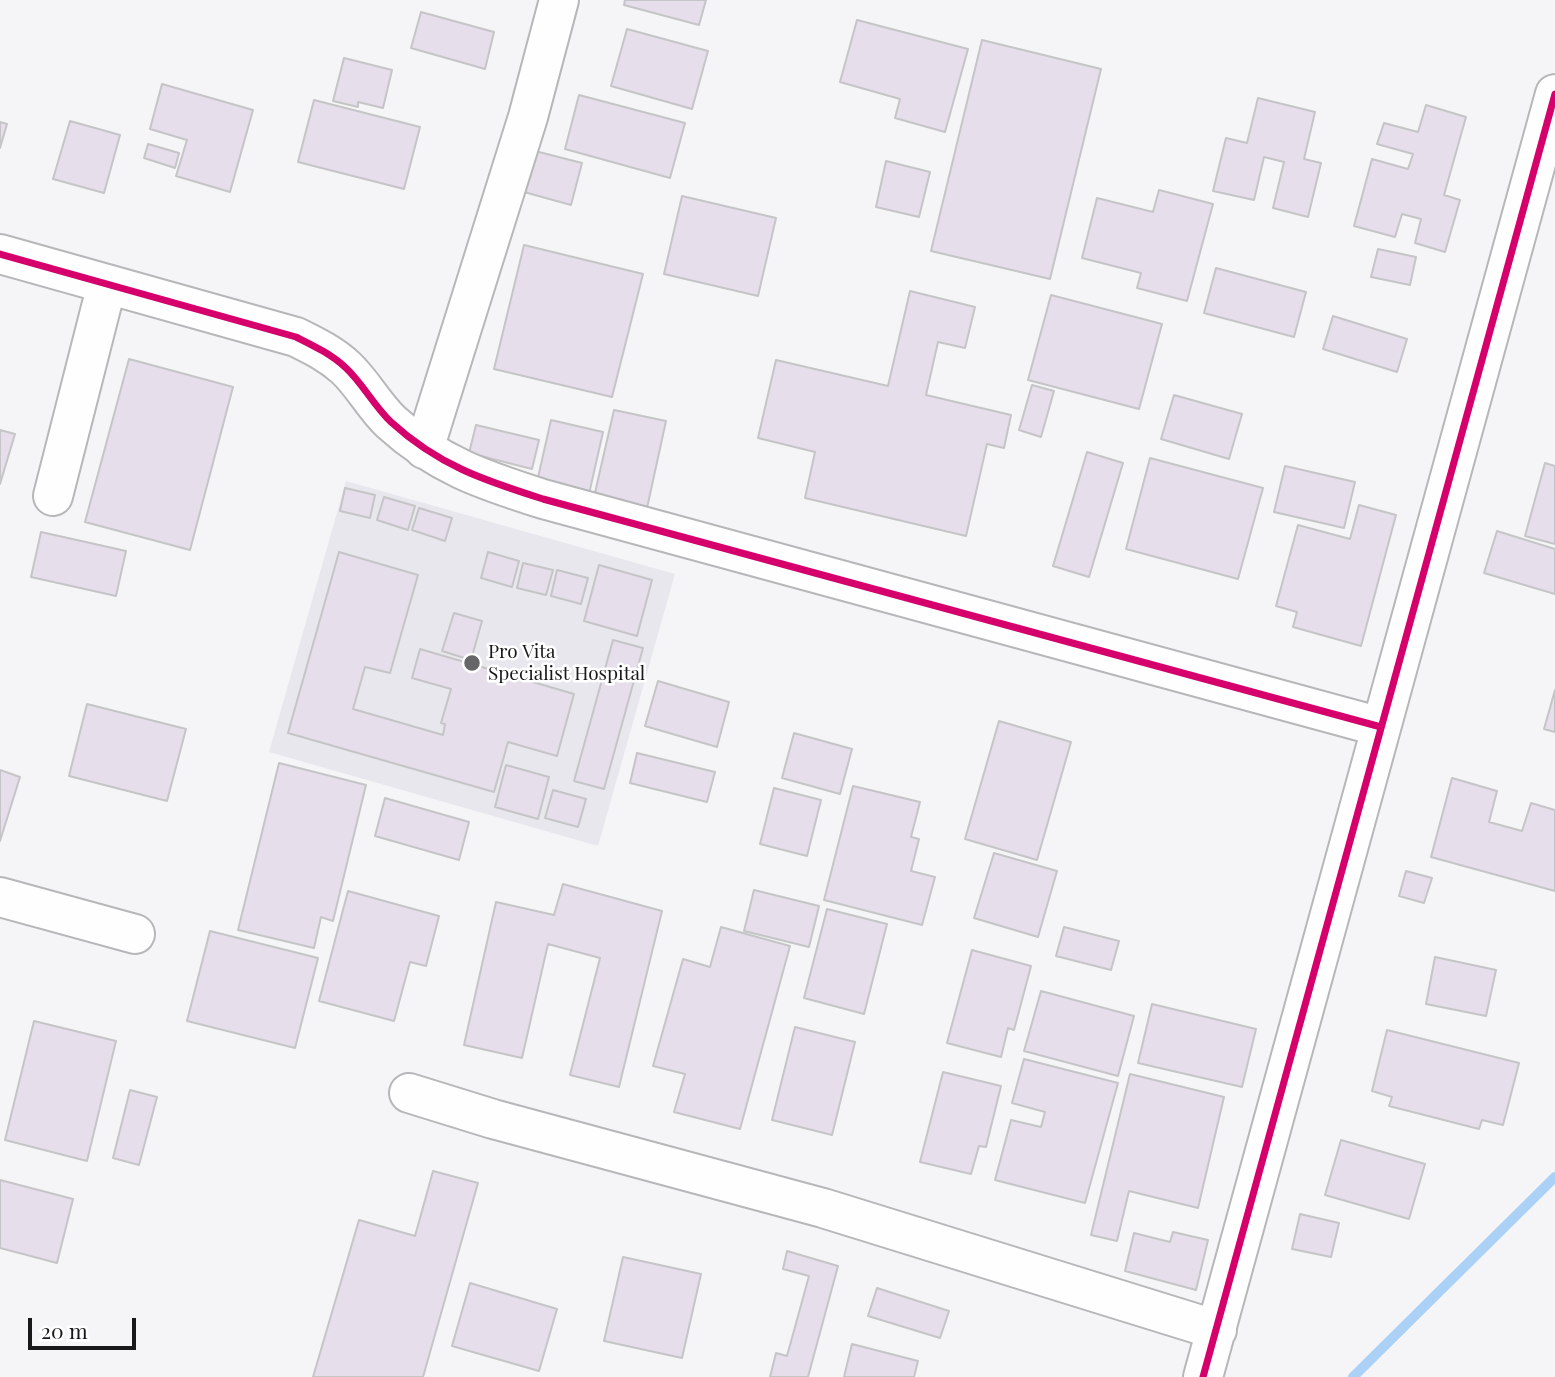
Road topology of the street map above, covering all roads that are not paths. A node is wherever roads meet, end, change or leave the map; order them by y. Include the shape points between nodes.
1 (559, 0) edge
2 (1555, 94) edge
3 (0, 254) edge
4 (107, 284) junction
5 (424, 449) junction
6 (53, 496) dead end
7 (1381, 727) junction
8 (0, 897) edge
9 (135, 934) dead end
10 (409, 1093) dead end
11 (1217, 1329) junction
12 (1203, 1377) edge

1 - 5 street via 528,117
2 - 7 street
3 - 4 street
4 - 5 street via 296,337 324,350 347,369 389,420
4 - 6 street
5 - 7 street via 461,470 543,499
7 - 11 street
8 - 9 street
10 - 11 street via 823,1208
11 - 12 street

